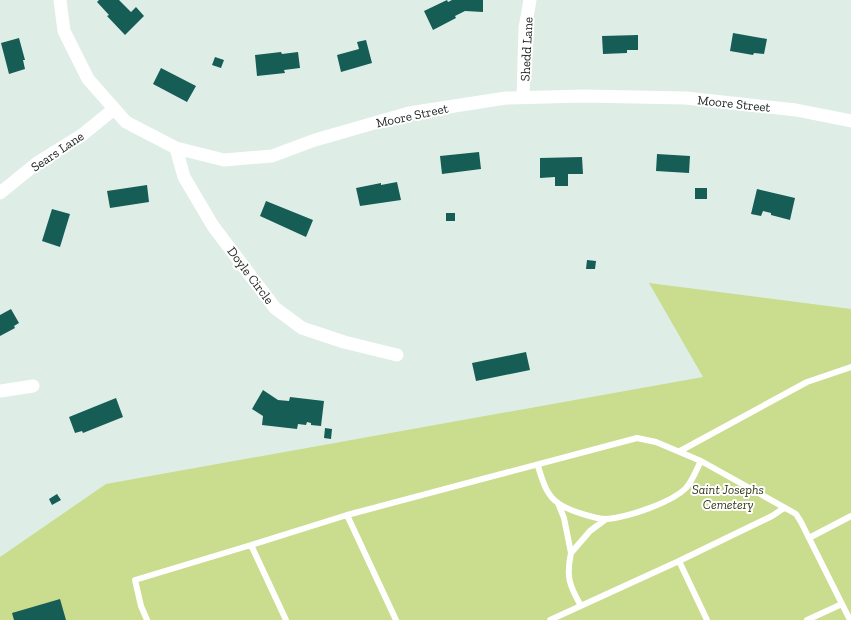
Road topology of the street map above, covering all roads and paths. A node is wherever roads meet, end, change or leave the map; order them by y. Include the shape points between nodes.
1 (60, 0) edge
2 (530, 0) edge
3 (523, 97) junction
4 (114, 109) junction
5 (851, 121) edge
6 (176, 148) junction
7 (0, 193) edge
8 (397, 355) dead end
9 (851, 367) edge
10 (32, 386) dead end
11 (0, 391) edge
12 (680, 451) junction
13 (701, 461) junction
14 (538, 466) junction
15 (558, 503) junction
16 (784, 508) junction
17 (347, 514) junction
18 (851, 516) edge
19 (606, 519) junction
20 (810, 538) junction
21 (251, 545) junction
22 (571, 553) junction
23 (678, 561) junction
24 (842, 604) junction
25 (581, 606) junction
26 (147, 620) edge
27 (286, 620) edge
28 (396, 620) edge
29 (550, 620) edge
30 (707, 620) edge
31 (807, 620) edge
32 (850, 620) edge

1 - 4 street, Moore Street via 64,31 88,79
2 - 3 street, Shedd Lane via 525,28
3 - 5 street, Moore Street via 686,98 796,110
3 - 6 street, Moore Street via 409,114 315,140 272,156 224,160
4 - 6 street, Moore Street via 126,122
4 - 7 street, Sears Lane
6 - 8 street, Doyle Circle via 184,177 213,226 275,308 302,328
9 - 12 lane via 807,382
10 - 11 street
12 - 13 lane
12 - 14 lane via 638,438
13 - 16 lane
13 - 19 lane via 685,488 672,499
14 - 15 lane via 547,489
14 - 17 lane
15 - 19 lane via 589,516
15 - 22 lane via 564,518
16 - 20 lane via 796,514
16 - 23 lane
17 - 21 lane
17 - 28 lane
18 - 20 lane
19 - 22 lane via 590,530
20 - 24 lane
21 - 26 lane via 135,580 140,606
21 - 27 lane
22 - 25 lane via 568,578
23 - 25 lane
23 - 30 lane
24 - 31 lane
24 - 32 lane
25 - 29 lane

